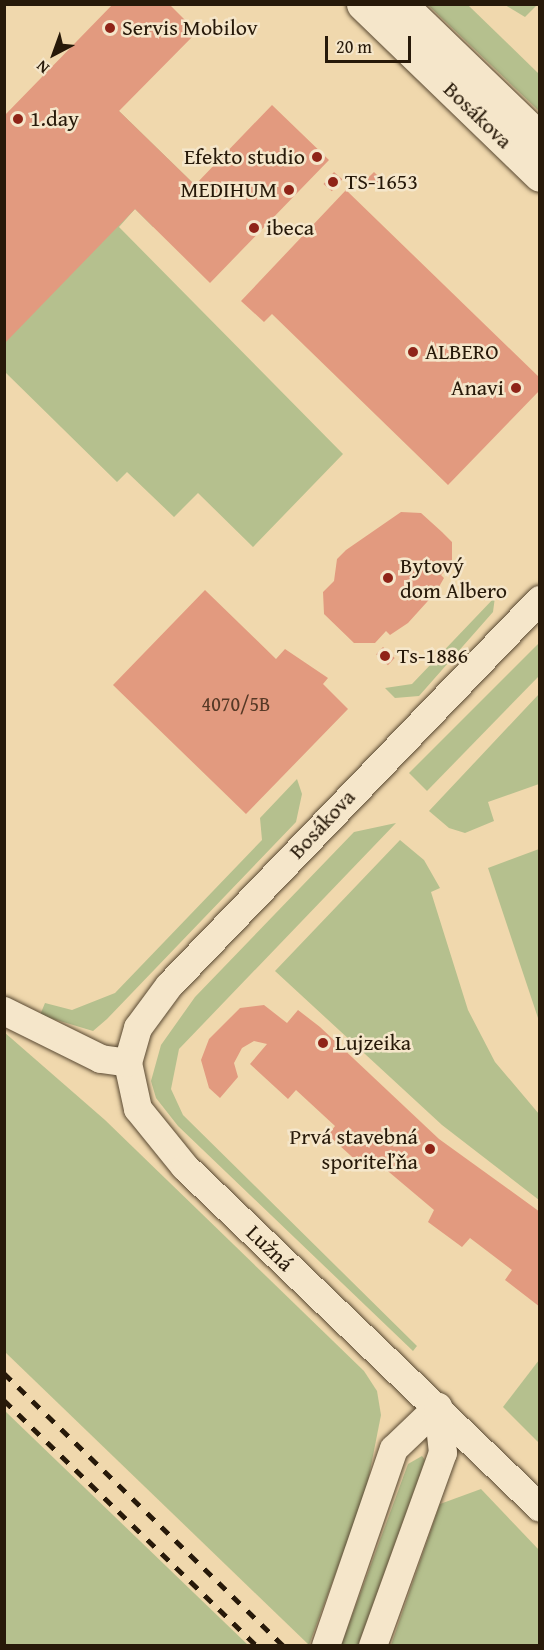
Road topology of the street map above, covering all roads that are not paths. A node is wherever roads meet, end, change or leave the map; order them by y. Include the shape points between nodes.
1 (363, 4) edge
2 (400, 4) edge
3 (540, 139) edge
4 (540, 175) edge
5 (540, 600) edge
6 (4, 1011) edge
7 (128, 1064) junction
8 (438, 1407) junction
9 (540, 1507) edge
10 (326, 1646) edge
11 (373, 1646) edge

1 - 4 street, Bosákova
2 - 3 street, Bosákova
5 - 7 street, Bosákova via 169,986 138,1028
6 - 7 street via 101,1059
7 - 8 street, Lužná via 138,1109 174,1154
8 - 9 street, Lužná
8 - 10 street via 394,1449
8 - 11 street via 443,1453

